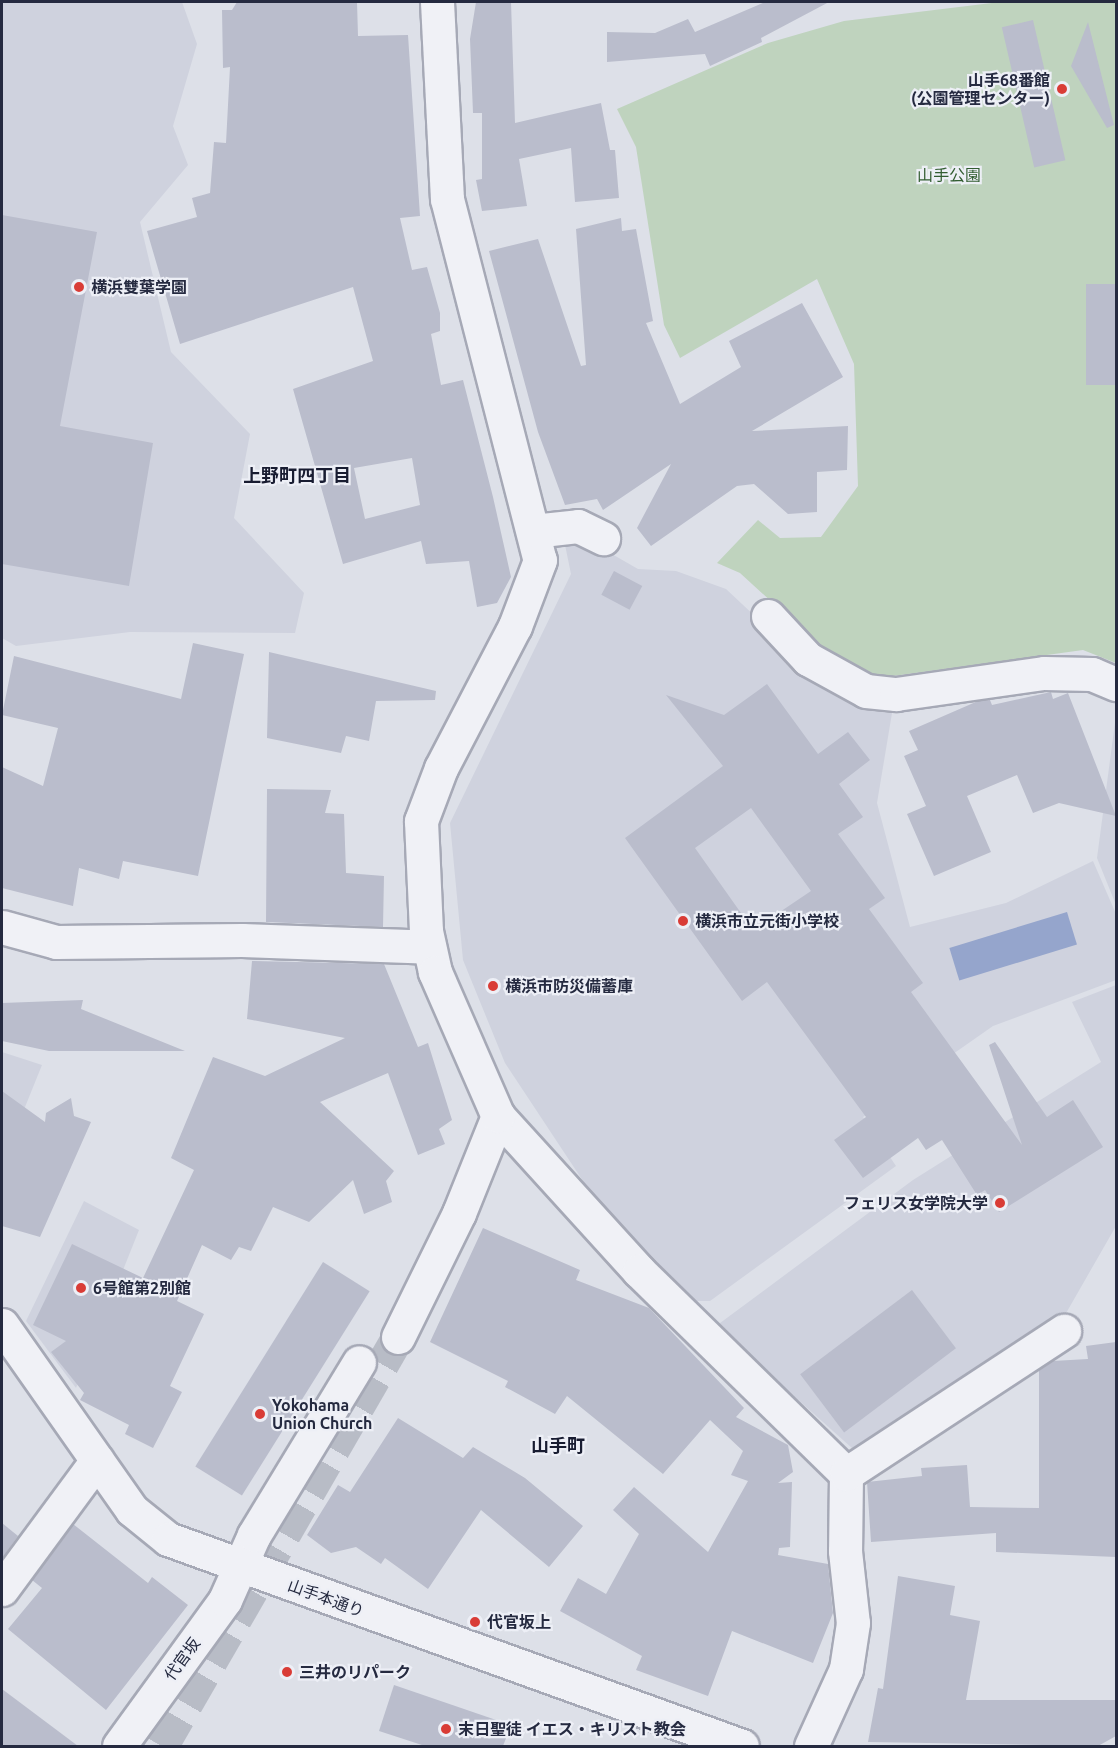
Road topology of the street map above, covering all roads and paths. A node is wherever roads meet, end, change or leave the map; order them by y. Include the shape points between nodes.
1 (437, 2) edge
2 (533, 531) junction
3 (603, 538) dead end
4 (768, 616) dead end
5 (1116, 684) edge
6 (2, 927) edge
7 (429, 947) junction
8 (498, 1116) junction
9 (2, 1325) edge
10 (1064, 1331) dead end
11 (398, 1337) tunnel mouth
12 (359, 1362) dead end
13 (97, 1460) junction
14 (846, 1474) junction
15 (240, 1568) junction
16 (2, 1589) edge
17 (119, 1746) edge
18 (742, 1746) edge
19 (811, 1746) edge

1 - 2 street via 447,199
2 - 3 street via 578,526
2 - 7 street via 538,575 423,806
4 - 5 street via 808,659 866,691 896,694 1044,673 1092,674
6 - 7 street via 56,942 242,940
7 - 8 street
8 - 11 street via 459,1213
8 - 14 street via 639,1271
9 - 13 street, 山手本通り
10 - 14 street
12 - 15 street, 代官坂
13 - 15 street, 山手本通り via 132,1510 168,1539
13 - 16 street
14 - 19 street via 845,1551 854,1623 846,1669
15 - 17 street, 代官坂 via 225,1600
15 - 18 street, 山手本通り

